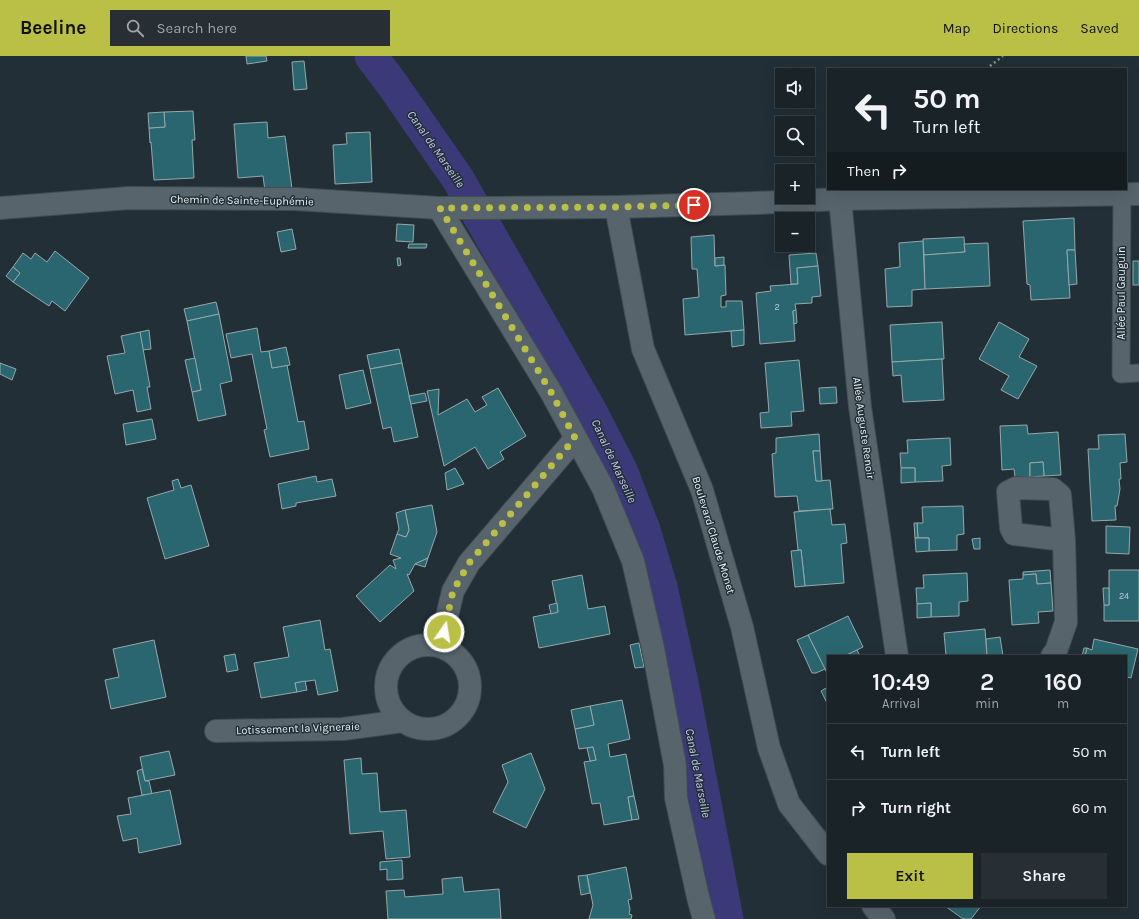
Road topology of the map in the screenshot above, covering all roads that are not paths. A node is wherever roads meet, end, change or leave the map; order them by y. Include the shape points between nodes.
1 (1130, 195) edge
2 (840, 199) junction
3 (616, 207) junction
4 (0, 208) edge
5 (448, 208) junction
6 (1139, 373) edge
7 (575, 438) junction
8 (1064, 540) dead end
9 (440, 646) junction
10 (897, 655) edge
11 (1053, 655) edge
12 (404, 721) junction
13 (216, 731) dead end
14 (827, 853) edge
15 (874, 907) edge
16 (704, 919) edge
17 (884, 919) edge

1 - 2 street, Chemin de Sainte-Euphémie
1 - 6 lane, Allée Paul Gauguin via 1121,374
2 - 3 street, Chemin de Sainte-Euphémie
2 - 10 street, Allée Auguste Renoir via 860,407
3 - 5 street, Chemin de Sainte-Euphémie
3 - 14 street, Boulevard Claude Monet via 643,349 702,490 742,627 769,748 789,804
4 - 5 street, Chemin de Sainte-Euphémie via 129,198 295,199
5 - 7 street
7 - 9 street via 469,563 453,591
7 - 16 street via 603,488 633,561 653,648 673,757 676,798
8 - 11 street via 1066,622
9 - 12 street, Lotissement la Vigneraie via 414,646 402,652 390,668 386,687 388,700 394,712
9 - 12 street, Lotissement la Vigneraie via 454,652 464,663 469,676 470,691 466,705 458,717 446,726 417,728
12 - 13 street, Lotissement la Vigneraie via 343,728
15 - 17 street

